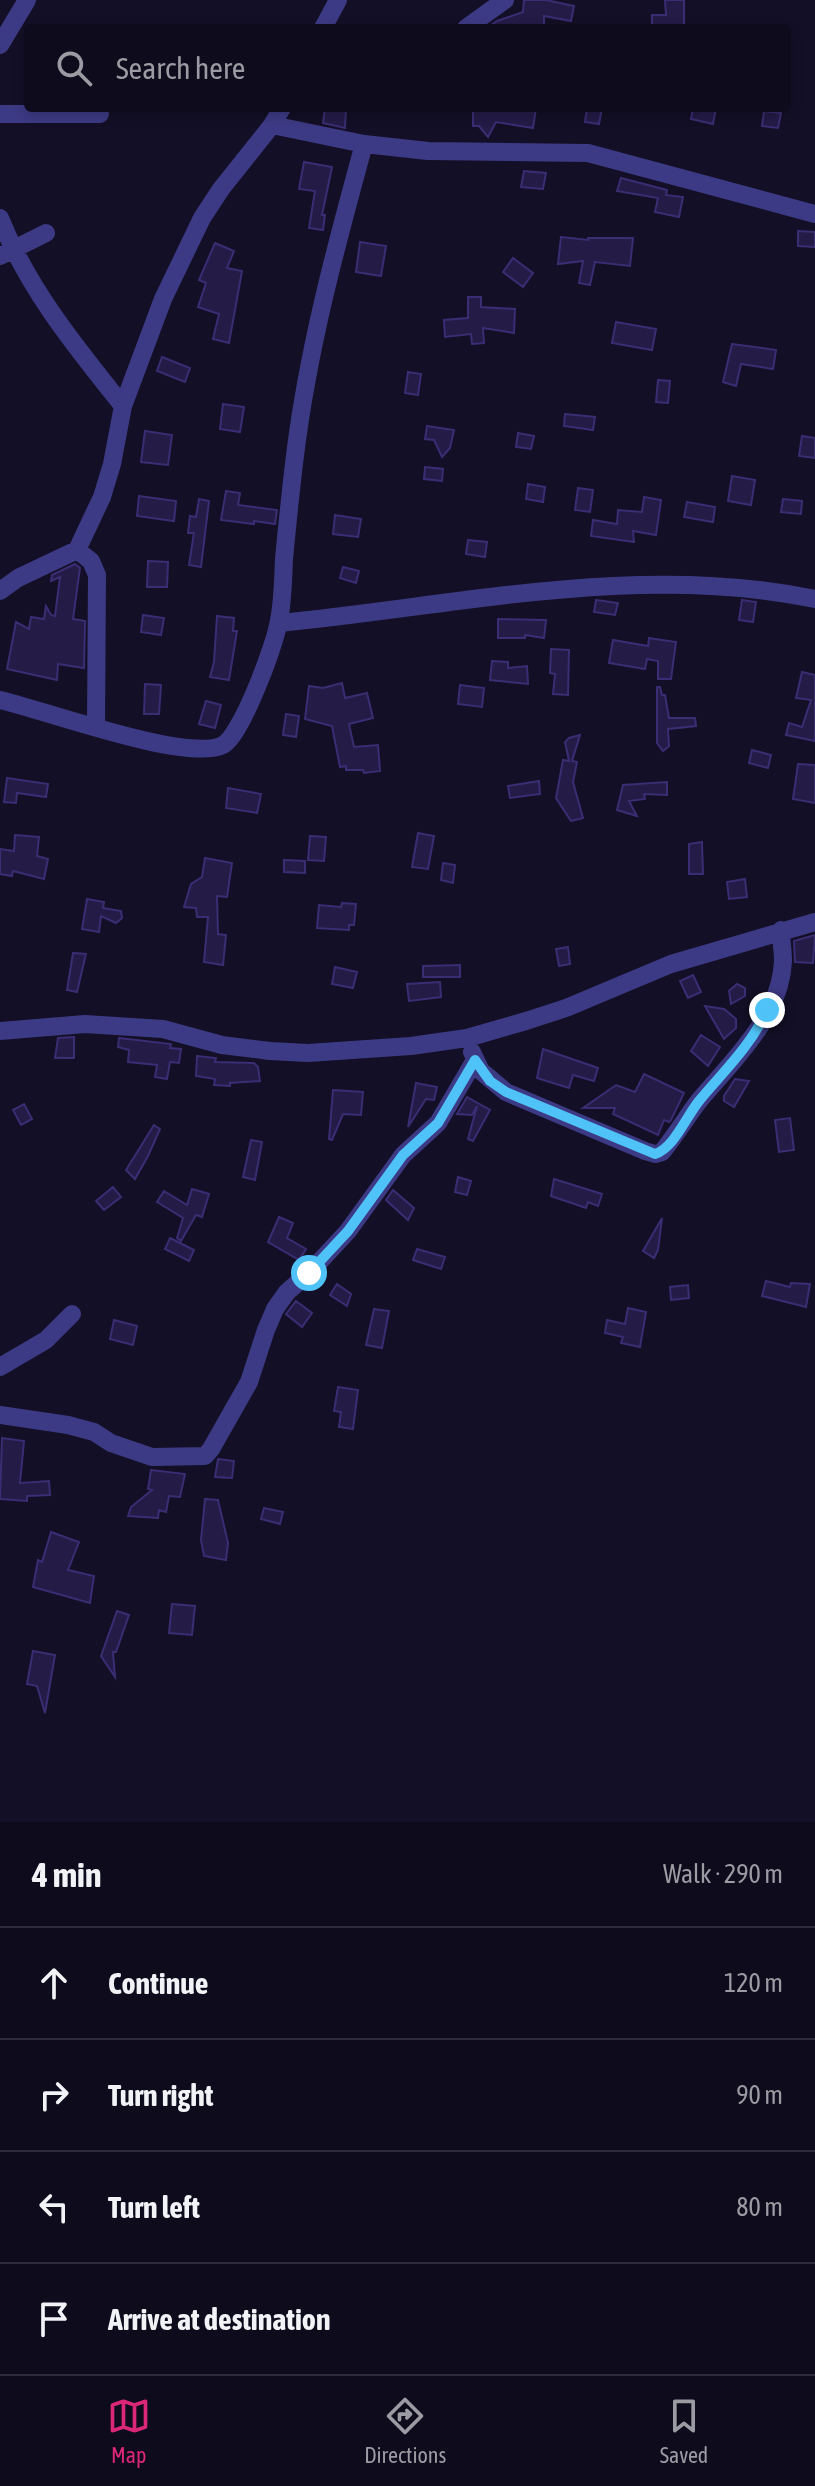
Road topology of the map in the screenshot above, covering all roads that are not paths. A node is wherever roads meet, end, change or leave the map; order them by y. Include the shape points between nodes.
1 (27, 0) edge
2 (338, 0) edge
3 (505, 0) edge
4 (325, 24) edge
5 (472, 24) edge
6 (0, 45) edge
7 (280, 112) edge
8 (0, 114) edge
9 (100, 114) dead end
10 (272, 125) junction
11 (364, 144) junction
12 (815, 214) edge
13 (0, 218) edge
14 (46, 233) dead end
15 (6, 253) edge
16 (123, 406) junction
17 (77, 550) junction
18 (0, 591) edge
19 (815, 599) edge
20 (279, 623) junction
21 (0, 700) edge
22 (96, 727) junction
23 (815, 922) edge
24 (781, 930) junction
25 (0, 1031) edge
26 (467, 1038) junction
27 (475, 1060) junction
28 (72, 1314) dead end
29 (0, 1367) edge
30 (0, 1415) edge

1 - 6 street
2 - 4 street
3 - 5 street
7 - 10 street
8 - 9 street
10 - 11 street
10 - 16 street via 202,218 163,299
11 - 12 street via 428,151 588,153
11 - 20 street via 312,350 291,483
13 - 15 street
14 - 15 street
15 - 16 street
16 - 17 street via 102,497
17 - 18 street
17 - 22 street via 91,561 97,575
19 - 20 street via 768,589 664,583 482,597
20 - 22 street via 266,665 226,744 161,744
21 - 22 street
23 - 24 street
24 - 26 street
24 - 27 street via 781,974 759,1029 662,1152 645,1151 506,1092
25 - 26 street via 85,1024 163,1029 222,1045 308,1053
26 - 27 street
27 - 30 street via 438,1123 403,1155 348,1231 275,1309 249,1382 205,1456 152,1457 94,1432
28 - 29 street via 46,1340

